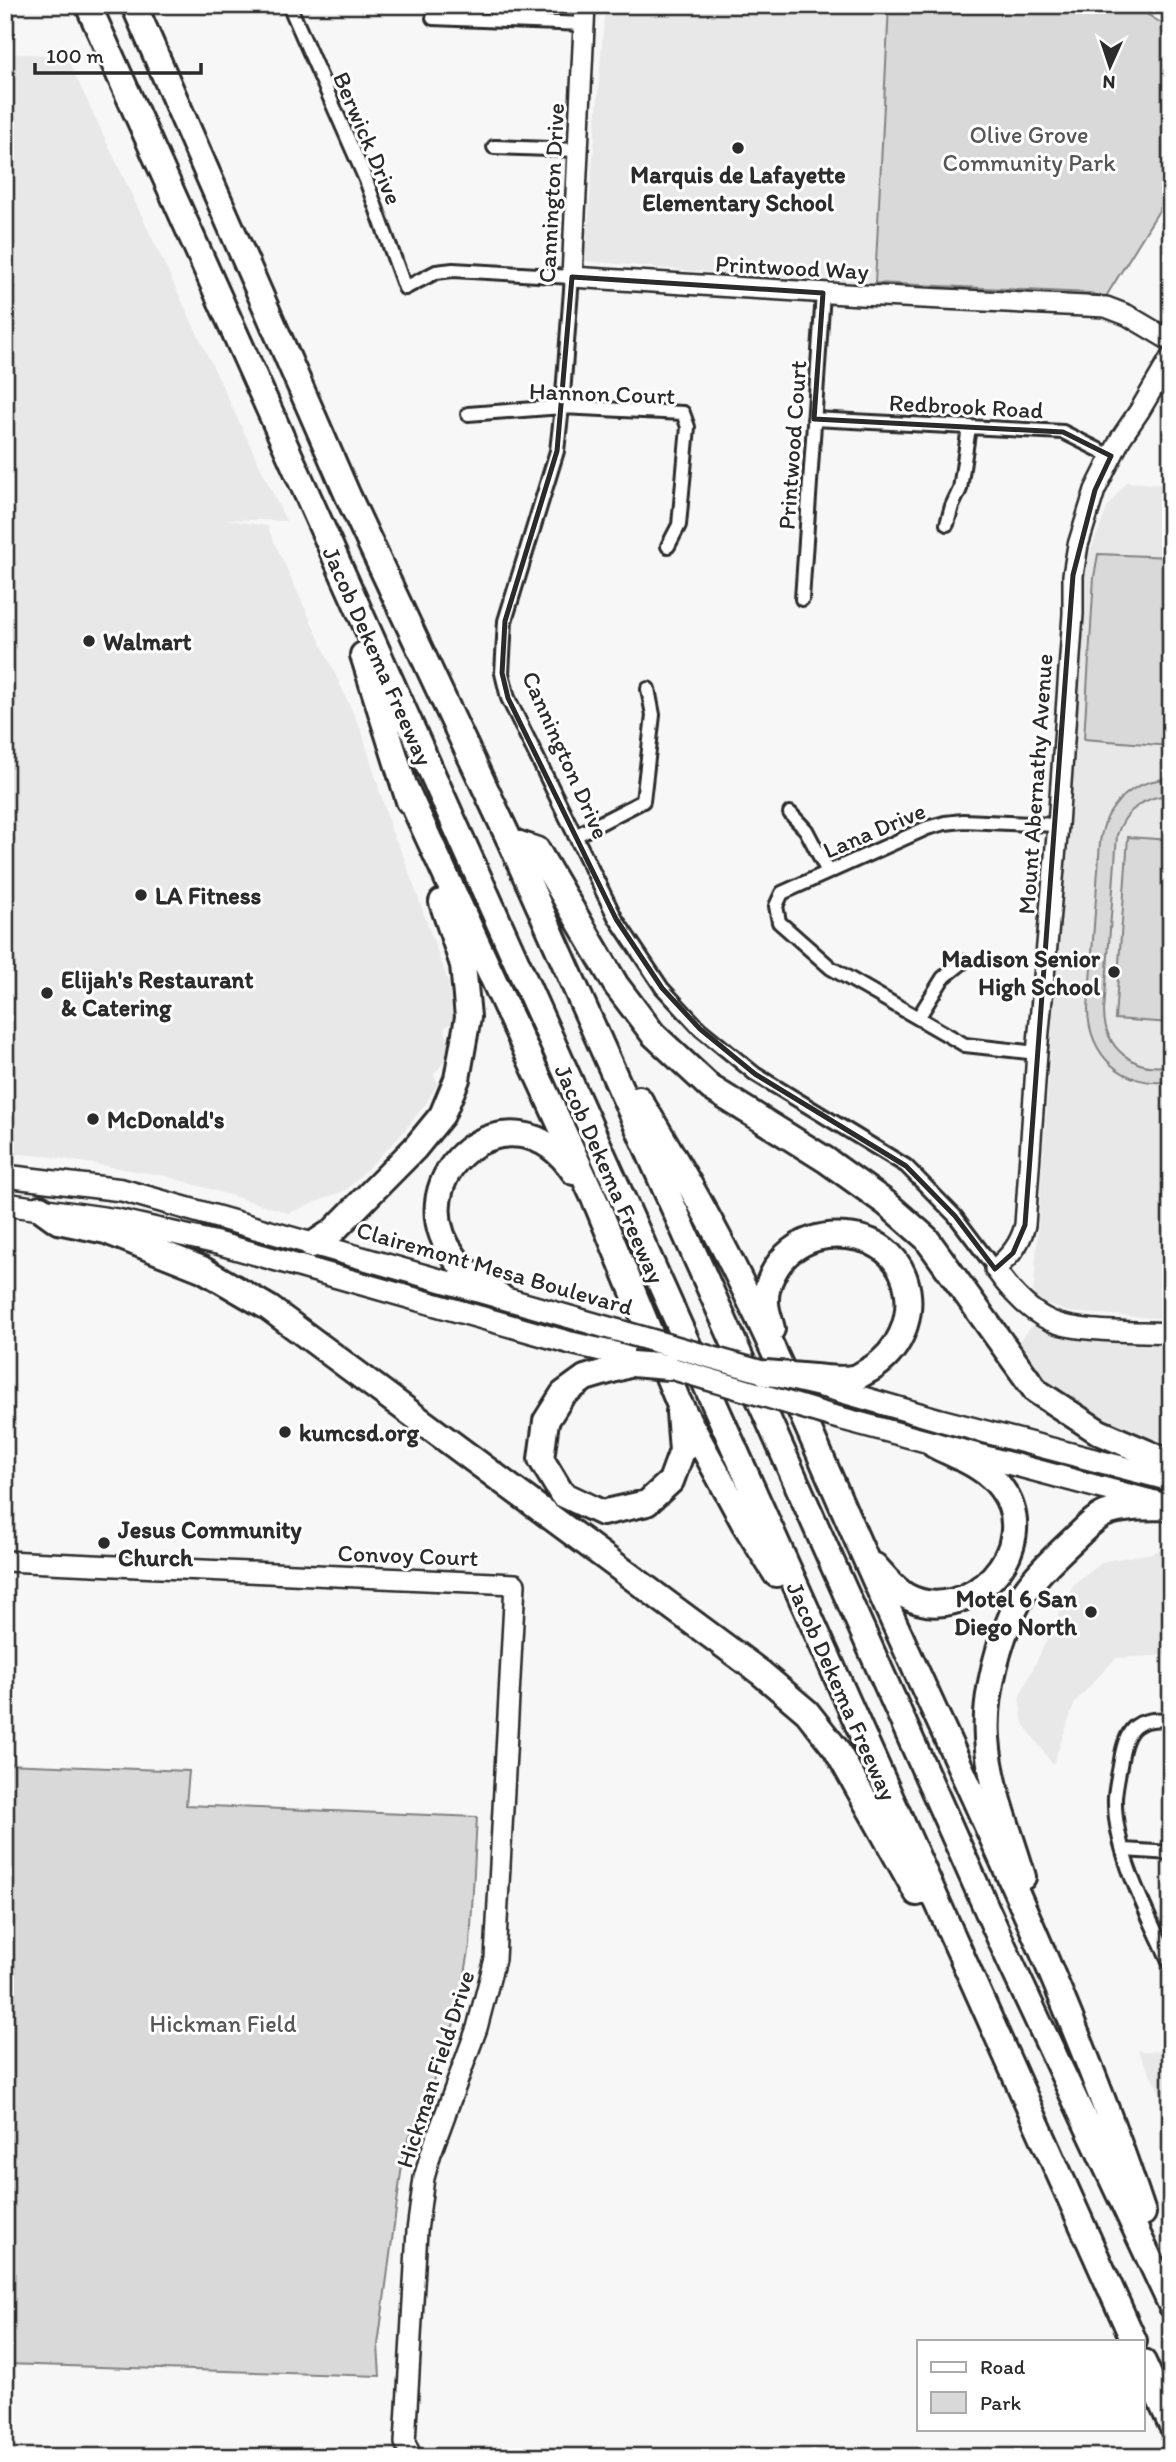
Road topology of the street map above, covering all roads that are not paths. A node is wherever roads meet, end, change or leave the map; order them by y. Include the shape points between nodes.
1 (88, 5) edge
2 (289, 5) edge
3 (138, 12) edge
4 (584, 15) edge
5 (433, 18) dead end
6 (494, 147) dead end
7 (578, 150) junction
8 (572, 277) junction
9 (405, 288) joint
10 (823, 293) junction
11 (1171, 341) edge
12 (1171, 357) edge
13 (562, 407) junction
14 (468, 414) dead end
15 (814, 419) junction
16 (970, 427) junction
17 (1111, 456) junction
18 (947, 524) dead end
19 (325, 538) junction
20 (668, 546) dead end
21 (802, 599) dead end
22 (648, 689) dead end
23 (405, 787) junction
24 (790, 813) dead end
25 (1058, 825) junction
26 (575, 836) junction
27 (510, 842) junction
28 (828, 872) junction
29 (963, 962) dead end
30 (583, 1006) junction
31 (918, 1018) junction
32 (1037, 1053) junction
33 (5, 1175) edge
34 (5, 1204) edge
35 (598, 1207) junction
36 (40, 1209) junction
37 (312, 1245) junction
38 (995, 1269) junction
39 (500, 1296) junction
40 (1171, 1333) edge
41 (632, 1361) junction
42 (668, 1367) joint
43 (774, 1370) junction
44 (818, 1382) junction
45 (678, 1401) junction
46 (934, 1444) junction
47 (1171, 1463) edge
48 (1171, 1480) edge
49 (1171, 1507) edge
50 (845, 1516) junction
51 (5, 1561) edge
52 (515, 1584) joint
53 (824, 1651) junction
54 (1171, 1720) edge
55 (1124, 1850) junction
56 (1171, 1853) edge
57 (1046, 1959) junction
58 (1171, 1965) edge
59 (992, 2025) junction
60 (1171, 2296) edge
61 (1171, 2305) edge
62 (1133, 2340) edge
63 (1144, 2364) edge
64 (1171, 2424) edge
65 (404, 2452) edge

1 - 19 highway, Jacob Dekema Freeway
2 - 9 street, Berwick Drive via 366,180
3 - 27 highway, Jacob Dekema Freeway via 348,496
4 - 5 street
4 - 7 street, Cannington Drive
6 - 7 street
7 - 8 street, Cannington Drive
8 - 9 street, Printwood Way via 453,270 436,272
8 - 10 street, Printwood Way
8 - 13 street, Cannington Drive
10 - 11 street, Printwood Way via 1106,307
10 - 15 street, Printwood Court
12 - 17 street, Mount Abernathy Avenue
13 - 14 street, Hannon Court
13 - 20 street, Hannon Court via 683,413 688,427 679,525
13 - 26 street, Cannington Drive via 556,451 505,621 502,673 508,698
15 - 16 street, Redbrook Road
15 - 21 street, Printwood Court
16 - 17 street, Redbrook Road via 1063,432
16 - 18 street via 960,489
17 - 25 street, Mount Abernathy Avenue via 1095,490 1073,575
19 - 23 highway
19 - 53 highway, Jacob Dekema Freeway
22 - 26 street via 653,715 643,801
23 - 35 highway
23 - 37 highway via 463,965 468,1017 457,1079 442,1115 415,1147 333,1231
24 - 28 street via 806,830
25 - 28 street, Lana Drive via 945,823
25 - 32 street, Mount Abernathy Avenue
26 - 38 street, Cannington Drive via 615,919 662,988 700,1029 755,1074 906,1166 955,1216
27 - 30 highway, Jacob Dekema Freeway
27 - 47 highway via 537,850 616,985 653,1034 711,1088 836,1167 926,1238 1036,1391 1099,1432
28 - 31 street, Lana Drive via 782,892 776,906 779,922 831,968
29 - 31 street via 943,978
30 - 43 highway via 728,1256
30 - 61 highway, Jacob Dekema Freeway via 1009,1959
31 - 32 street via 965,1045
32 - 38 street, Mount Abernathy Avenue via 1025,1225 1013,1253
33 - 37 main road, Clairemont Mesa Boulevard via 122,1190
34 - 36 main road, Clairemont Mesa Boulevard
35 - 39 highway via 564,1157 536,1139 514,1134 490,1137 471,1146 440,1188 440,1230 471,1275
35 - 45 highway
36 - 41 main road, Clairemont Mesa Boulevard via 117,1220 217,1243
36 - 59 highway via 58,1221 106,1231 202,1269 269,1308 761,1673 807,1712 836,1749
37 - 39 main road, Clairemont Mesa Boulevard
38 - 40 street via 1008,1287 1049,1321 1069,1327
39 - 43 main road, Clairemont Mesa Boulevard, bridge
41 - 42 highway, bridge
41 - 45 highway via 585,1378 564,1394 546,1421 541,1459 562,1494 602,1513 647,1503 671,1481 682,1451
42 - 46 main road, bridge
43 - 44 highway, bridge
43 - 44 highway via 766,1302 771,1277 789,1252 827,1234 873,1241 903,1272 908,1294 900,1339 887,1359 856,1377
43 - 50 highway
44 - 48 main road via 940,1420
45 - 53 highway via 744,1523
46 - 49 main road
46 - 50 highway via 984,1471 1009,1504 1014,1521 1010,1554 990,1581 944,1603 905,1596 876,1566
49 - 57 highway via 1126,1508 1099,1517 1054,1558 1021,1598 1002,1640 986,1736 992,1783
50 - 57 highway
51 - 52 street, Convoy Court
52 - 65 street, Hickman Field Drive via 495,1959 477,2028 424,2178
53 - 59 highway, Jacob Dekema Freeway
54 - 55 street via 1152,1718 1138,1723 1122,1750 1115,1797
55 - 56 street
55 - 58 street
57 - 60 highway via 1105,2103
59 - 62 highway, Jacob Dekema Freeway
63 - 64 highway

